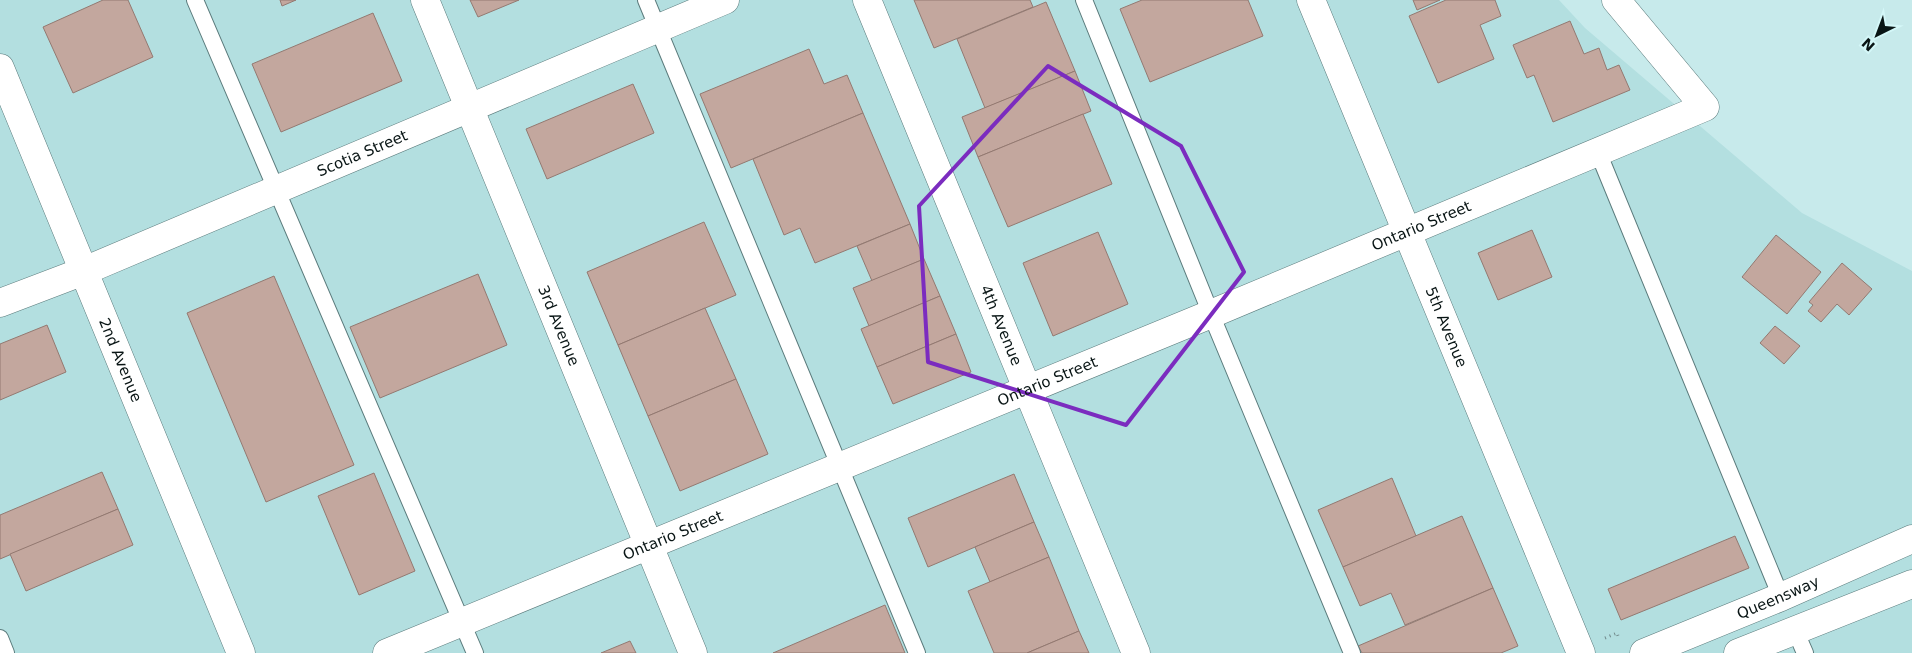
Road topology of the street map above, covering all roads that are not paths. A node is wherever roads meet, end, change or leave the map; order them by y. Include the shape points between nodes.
1 (195, 0) edge
2 (425, 0) edge
3 (646, 0) edge
4 (725, 0) edge
5 (867, 0) edge
6 (1084, 0) edge
7 (1311, 0) edge
8 (1616, 0) edge
9 (658, 29) junction
10 (0, 68) edge
11 (469, 109) junction
12 (1598, 152) junction
13 (276, 190) junction
14 (1408, 231) junction
15 (84, 271) junction
16 (0, 303) edge
17 (1211, 314) junction
18 (1028, 388) junction
19 (840, 466) junction
20 (1912, 539) edge
21 (649, 545) junction
22 (1912, 584) edge
23 (1781, 597) junction
24 (462, 621) junction
25 (0, 638) edge
26 (1800, 642) edge
27 (6, 653) edge
28 (241, 653) edge
29 (387, 653) edge
30 (475, 653) edge
31 (693, 653) edge
32 (917, 653) edge
33 (1136, 653) edge
34 (1352, 653) edge
35 (1581, 653) edge
36 (1644, 653) edge
37 (1738, 653) edge

1 - 13 lane
2 - 11 street, 3rd Avenue
3 - 9 lane
4 - 9 street, Scotia Street
5 - 18 street, 4th Avenue
6 - 17 lane
7 - 14 street, 5th Avenue
8 - 12 street, Ontario Street via 1705,107
9 - 11 street, Scotia Street
9 - 19 lane
10 - 15 street, 2nd Avenue
11 - 13 street, Scotia Street
11 - 21 street, 3rd Avenue
12 - 14 street, Ontario Street
12 - 23 lane
13 - 15 street, Scotia Street
13 - 24 lane
14 - 17 street, Ontario Street
14 - 35 street, 5th Avenue
15 - 16 street, Scotia Street
15 - 28 street, 2nd Avenue
17 - 18 street, Ontario Street
17 - 34 lane
18 - 19 street, Ontario Street
18 - 33 street, 4th Avenue
19 - 21 street, Ontario Street
19 - 32 lane
20 - 23 street, Queensway
21 - 24 street, Ontario Street
21 - 31 street, 3rd Avenue
22 - 26 street
23 - 36 street, Queensway
24 - 29 street, Ontario Street
24 - 30 lane
25 - 27 lane
26 - 37 street

